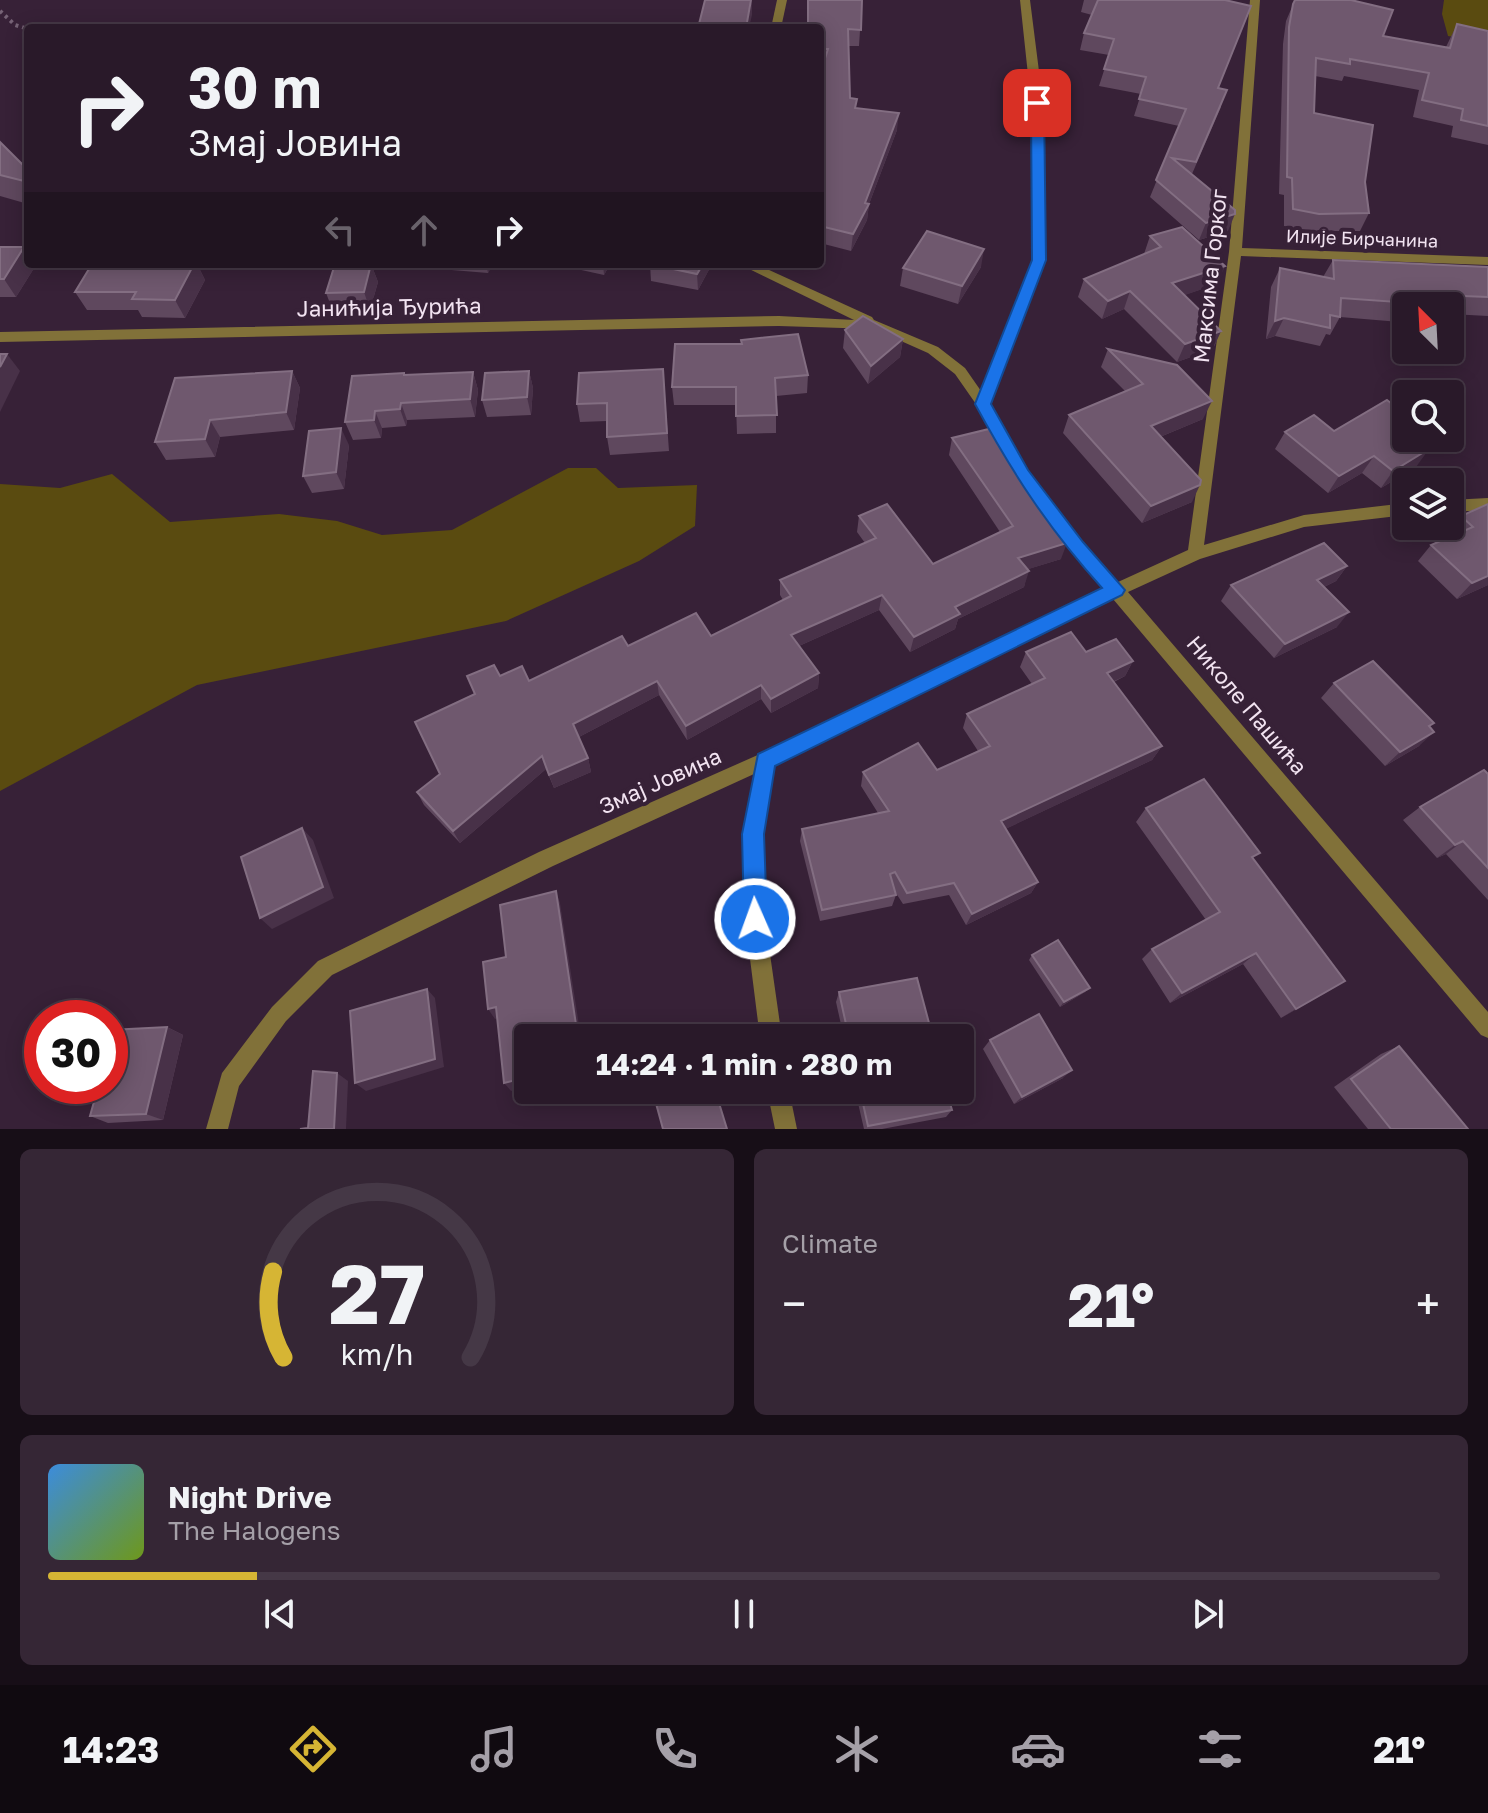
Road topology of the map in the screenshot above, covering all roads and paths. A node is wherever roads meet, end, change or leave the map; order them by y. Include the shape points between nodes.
1 (782, 0) edge
2 (1025, 0) edge
3 (1255, 0) edge
4 (0, 11) edge
5 (777, 24) edge
6 (24, 28) edge
7 (1235, 252) junction
8 (1488, 261) edge
9 (754, 268) edge
10 (792, 284) junction
11 (779, 321) junction
12 (876, 325) junction
13 (0, 337) edge
14 (983, 404) junction
15 (1488, 504) edge
16 (1464, 505) edge
17 (1392, 511) edge
18 (1195, 554) junction
19 (1116, 590) junction
20 (766, 760) junction
21 (769, 1024) edge
22 (1488, 1028) edge
23 (781, 1104) edge
24 (217, 1129) edge
25 (786, 1129) edge

1 - 5 street
2 - 14 street via 1037,103 1039,260
3 - 7 street, Максима Горког
4 - 6 path
7 - 8 street, Илије Бирчанина
7 - 18 street, Максима Горког
9 - 10 street
10 - 11 street via 803,298 801,309
10 - 12 street
11 - 12 street, Јанићија Ђурића
11 - 13 street, Јанићија Ђурића
12 - 14 street, Јанићија Ђурића via 933,350 960,371
14 - 19 street, Николе Пашића via 1022,474 1076,547
15 - 16 street
17 - 18 street, Змај Јовина via 1304,521
18 - 19 street, Змај Јовина
19 - 20 street, Змај Јовина
19 - 22 street, Николе Пашића
20 - 21 street via 753,834 755,919
20 - 24 street, Змај Јовина via 546,859 325,968 279,1014 230,1081
23 - 25 street

